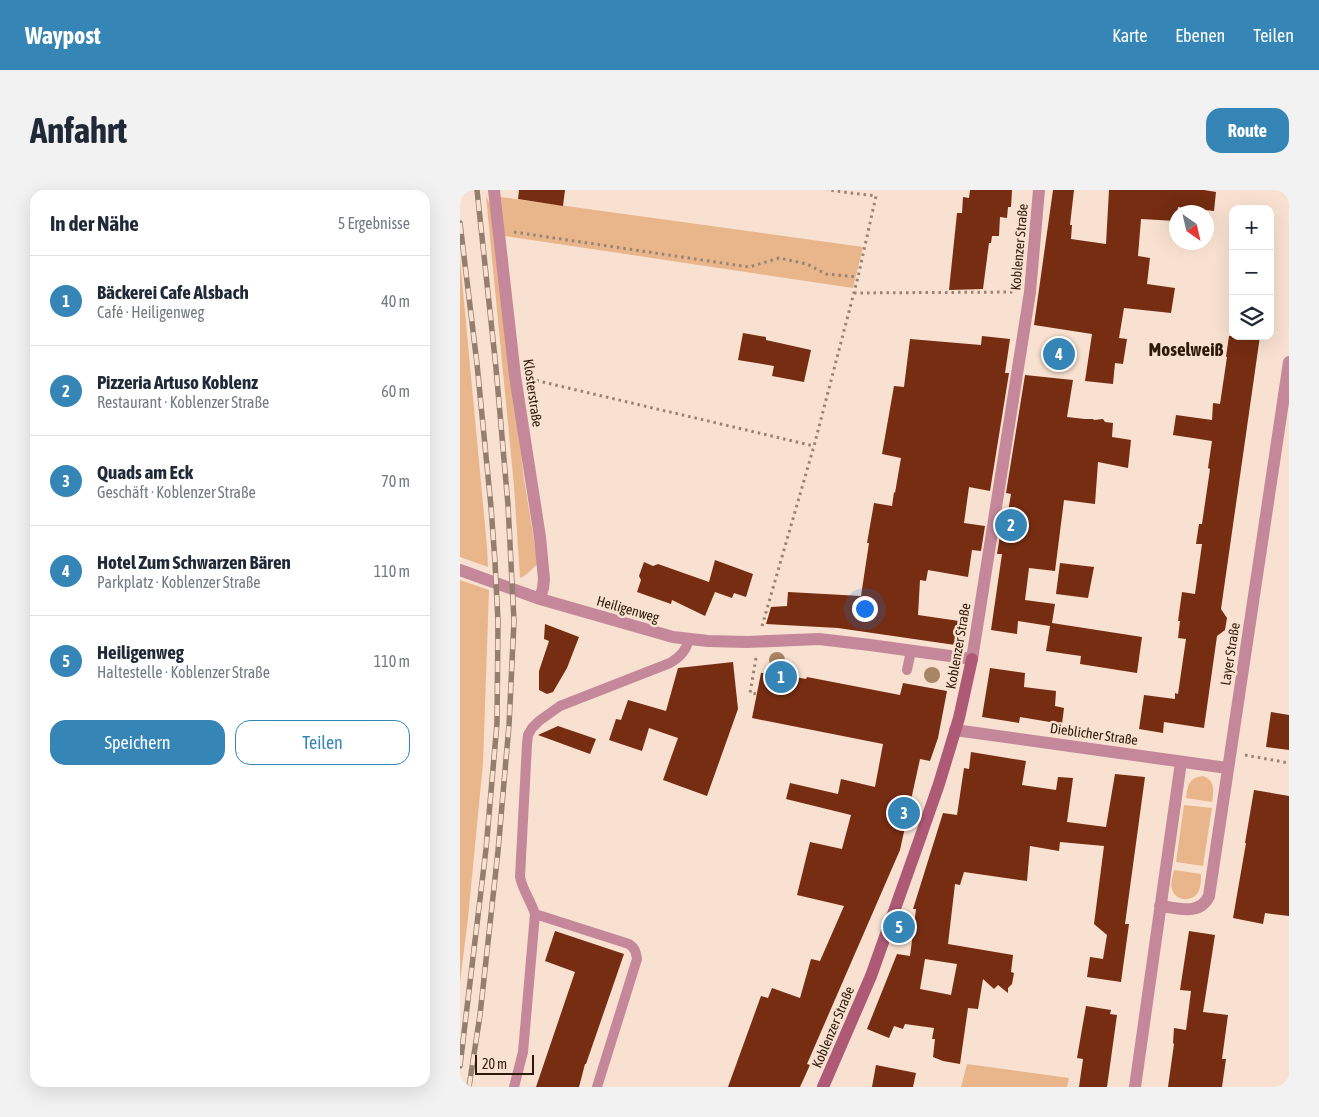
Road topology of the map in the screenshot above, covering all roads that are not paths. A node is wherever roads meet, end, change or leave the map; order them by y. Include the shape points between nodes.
1 (494, 190) edge
2 (1039, 190) edge
3 (1289, 362) edge
4 (460, 570) edge
5 (540, 599) junction
6 (689, 639) junction
7 (911, 650) junction
8 (972, 659) junction
9 (907, 670) dead end
10 (956, 730) junction
11 (1181, 762) junction
12 (1228, 768) junction
13 (1160, 906) junction
14 (535, 914) junction
15 (514, 1087) edge
16 (596, 1087) edge
17 (823, 1087) edge
18 (1135, 1087) edge

1 - 5 street, Klosterstraße via 516,376 542,554 544,579
2 - 8 street, Koblenzer Straße via 1030,292
3 - 12 street, Layer Straße
4 - 5 street, Heiligenweg
5 - 6 street, Heiligenweg
6 - 7 street, Heiligenweg via 747,642 819,639
6 - 14 lane via 688,646 670,663 566,703 532,728 527,744 520,877
7 - 8 street, Heiligenweg
7 - 9 lane
8 - 10 street, Koblenzer Straße
10 - 11 street, Dieblicher Straße
10 - 17 street, Koblenzer Straße via 871,976
11 - 12 street, Dieblicher Straße
11 - 13 street
12 - 13 street, Layer Straße via 1206,902 1195,909
13 - 18 street
14 - 15 lane via 523,1052
14 - 16 lane via 634,947 637,959

